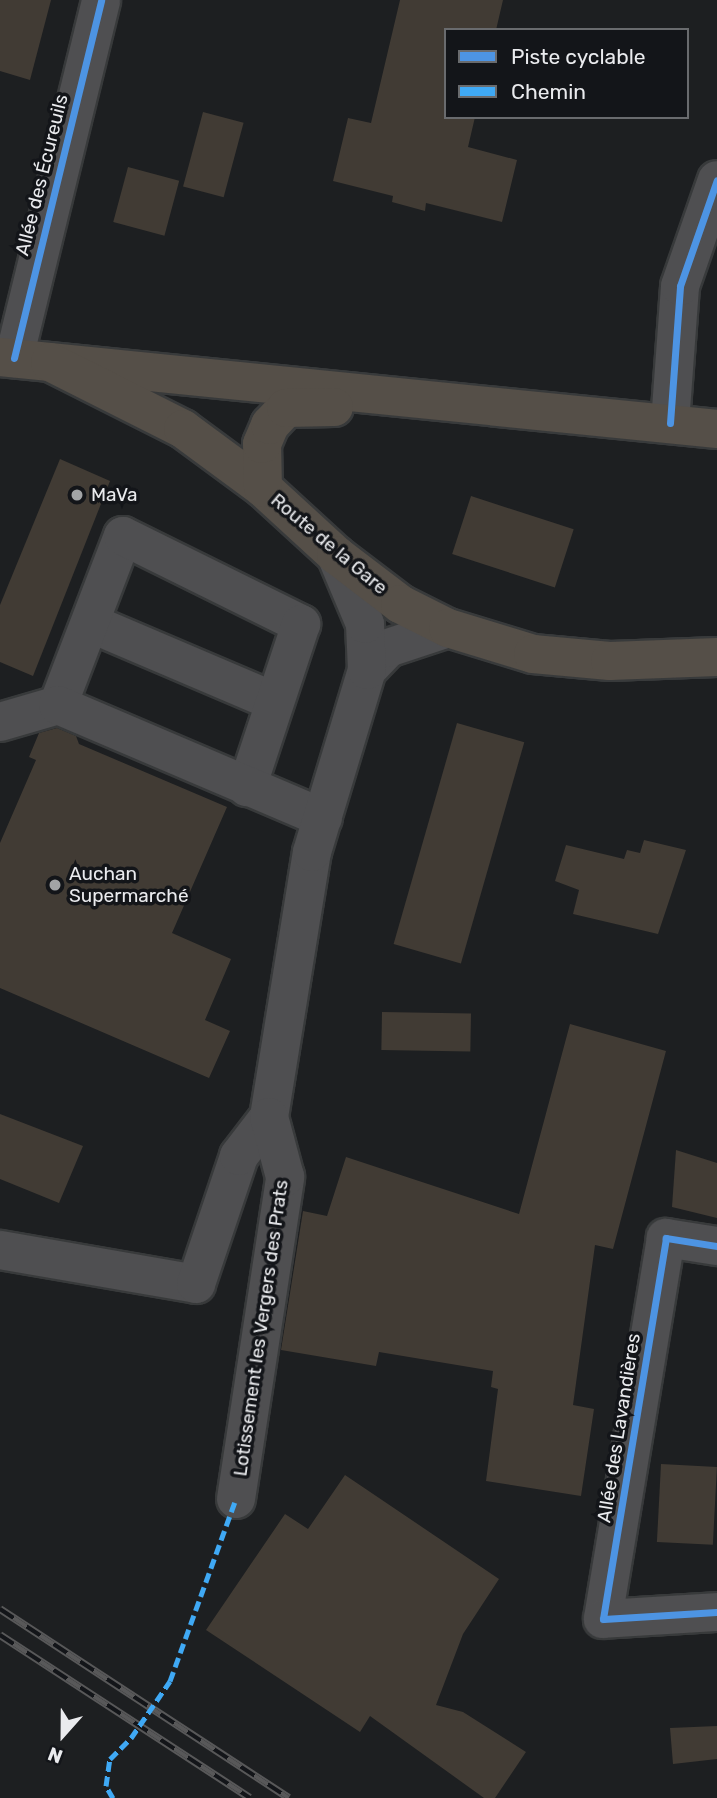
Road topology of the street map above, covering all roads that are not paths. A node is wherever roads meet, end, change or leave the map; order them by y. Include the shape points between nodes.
1 (102, 0) edge
2 (717, 180) edge
3 (21, 359) edge
4 (466, 401) junction
5 (670, 423) junction
6 (717, 429) edge
7 (263, 488) junction
8 (336, 555) junction
9 (90, 623) junction
10 (448, 628) junction
11 (717, 656) edge
12 (367, 670) junction
13 (273, 701) junction
14 (58, 705) junction
15 (0, 722) edge
16 (247, 787) junction
17 (323, 818) junction
18 (269, 1117) junction
19 (717, 1246) edge
20 (0, 1250) edge
21 (236, 1499) dead end
22 (717, 1612) edge

1 - 3 street, Allée des Écureuils
2 - 5 street via 680,286
3 - 4 main road
3 - 7 main road, Route de la Gare via 183,429
4 - 5 main road
4 - 7 main road via 443,412 286,408 270,425 262,444
5 - 6 main road
7 - 8 main road, Route de la Gare
8 - 10 main road, Route de la Gare via 400,604
8 - 12 street via 365,624
9 - 13 street
9 - 13 street via 122,536 301,624
9 - 14 street
10 - 11 main road, Route de la Gare via 546,655 610,661
10 - 12 street via 388,648
12 - 17 street
13 - 16 street
14 - 15 street
14 - 16 street
16 - 17 street
17 - 18 street via 313,852
18 - 20 street via 239,1156 196,1284
18 - 21 street, Lotissement les Vergers des Prats via 285,1177
19 - 22 street, Allée des Lavandières via 666,1238 603,1619

